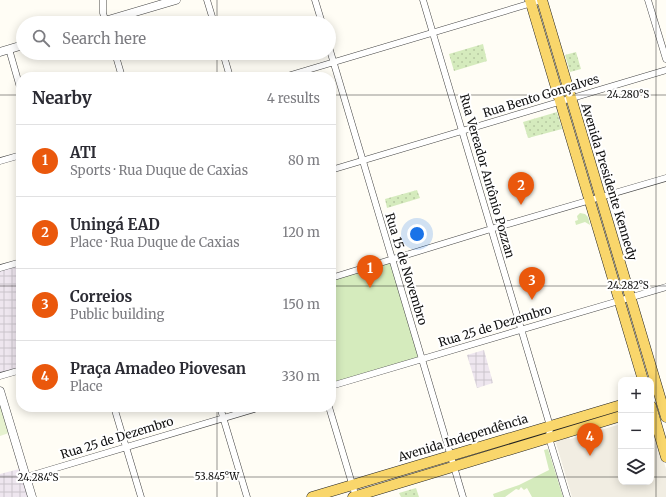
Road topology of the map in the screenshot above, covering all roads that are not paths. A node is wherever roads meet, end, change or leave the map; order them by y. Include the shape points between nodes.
1 (103, 0) edge
2 (176, 0) edge
3 (207, 0) edge
4 (315, 0) edge
5 (423, 0) edge
6 (542, 0) edge
7 (648, 0) edge
8 (531, 2) edge
9 (103, 16) edge
10 (123, 16) edge
11 (212, 16) edge
12 (320, 16) edge
13 (433, 33) junction
14 (16, 48) edge
15 (9, 50) junction
16 (0, 52) edge
17 (666, 59) edge
18 (117, 60) edge
19 (225, 60) edge
20 (334, 62) junction
21 (666, 70) edge
22 (121, 72) edge
23 (229, 72) edge
24 (301, 72) edge
25 (16, 74) edge
26 (571, 99) junction
27 (560, 102) junction
28 (462, 131) junction
29 (16, 157) edge
30 (363, 160) junction
31 (0, 162) edge
32 (336, 168) edge
33 (666, 178) edge
34 (600, 197) junction
35 (590, 200) junction
36 (491, 229) junction
37 (392, 260) junction
38 (16, 263) edge
39 (0, 268) edge
40 (336, 277) edge
41 (666, 287) edge
42 (630, 298) junction
43 (620, 301) junction
44 (521, 330) junction
45 (645, 347) junction
46 (634, 350) junction
47 (422, 359) junction
48 (16, 371) edge
49 (0, 376) edge
50 (642, 377) edge
51 (336, 385) edge
52 (0, 391) edge
53 (659, 393) edge
54 (664, 403) edge
55 (618, 406) edge
56 (654, 406) edge
57 (601, 411) junction
58 (116, 412) edge
59 (221, 412) edge
60 (244, 412) edge
61 (330, 412) edge
62 (653, 413) edge
63 (618, 417) edge
64 (223, 418) junction
65 (666, 418) edge
66 (604, 421) junction
67 (550, 426) junction
68 (549, 438) junction
69 (126, 447) junction
70 (666, 455) edge
71 (450, 456) junction
72 (454, 466) junction
73 (26, 477) junction
74 (352, 485) junction
75 (32, 497) edge
76 (141, 497) edge
77 (247, 497) edge
78 (312, 497) edge
79 (355, 497) edge
80 (463, 497) edge
81 (567, 497) edge

1 - 9 street
2 - 10 street
3 - 11 street
4 - 12 street
5 - 13 street, Rua Vereador Antônio Pozzan
6 - 8 street
6 - 26 main road, Avenida Presidente Kennedy
7 - 17 street
8 - 13 street
8 - 27 main road, Avenida Presidente Kennedy
13 - 20 street
13 - 28 street, Rua Vereador Antônio Pozzan
14 - 15 street
15 - 16 street
15 - 25 street
18 - 22 street
19 - 23 street
20 - 24 street
20 - 30 street, Rua 15 de Novembro
21 - 26 street, Rua Bento Gonçalves
26 - 27 street, Rua Bento Gonçalves
26 - 34 main road, Avenida Presidente Kennedy
27 - 28 street, Rua Bento Gonçalves
27 - 35 main road, Avenida Presidente Kennedy
28 - 30 street, Rua Bento Gonçalves
28 - 36 street, Rua Vereador Antônio Pozzan
29 - 31 street
30 - 32 street, Rua Bento Gonçalves
30 - 37 street, Rua 15 de Novembro
33 - 34 street
34 - 35 street
34 - 42 main road, Avenida Presidente Kennedy
35 - 36 street
35 - 43 main road, Avenida Presidente Kennedy
36 - 37 street
36 - 44 street, Rua Vereador Antônio Pozzan
37 - 40 street
37 - 47 street, Rua 15 de Novembro
38 - 39 street
41 - 42 street, Rua 25 de Dezembro
42 - 43 street, Rua 25 de Dezembro
42 - 45 main road, Avenida Presidente Kennedy
43 - 44 street, Rua 25 de Dezembro
43 - 46 main road, Avenida Presidente Kennedy
44 - 47 street, Rua 25 de Dezembro
44 - 67 street, Rua Vereador Antônio Pozzan
45 - 46 main road
45 - 53 main road, Avenida Presidente Kennedy
46 - 50 main road, Avenida Presidente Kennedy
47 - 51 street, Rua 25 de Dezembro
47 - 71 street, Rua 15 de Novembro
48 - 49 street
52 - 73 street
53 - 54 main road, Avenida Presidente Kennedy
54 - 56 main road
54 - 65 main road, Avenida Presidente Kennedy
55 - 57 main road, Avenida Independência
57 - 66 main road
57 - 67 main road, Avenida Independência
58 - 69 street
59 - 64 street
60 - 64 street, Rua 25 de Dezembro
61 - 74 street
62 - 70 main road
63 - 66 main road, Avenida Independência
64 - 69 street, Rua 25 de Dezembro
64 - 77 street
66 - 68 main road, Avenida Independência
67 - 68 street, Rua Vereador Antônio Pozzan
67 - 71 main road, Avenida Independência
68 - 72 main road, Avenida Independência
68 - 81 street, Rua Vereador Antônio Pozzan
69 - 73 street, Rua 25 de Dezembro
69 - 76 street
71 - 72 street, Rua 15 de Novembro
71 - 74 main road, Avenida Independência
72 - 79 main road, Avenida Independência
72 - 80 street, Rua 15 de Novembro
73 - 75 street
74 - 78 main road, Avenida Independência
74 - 79 street

